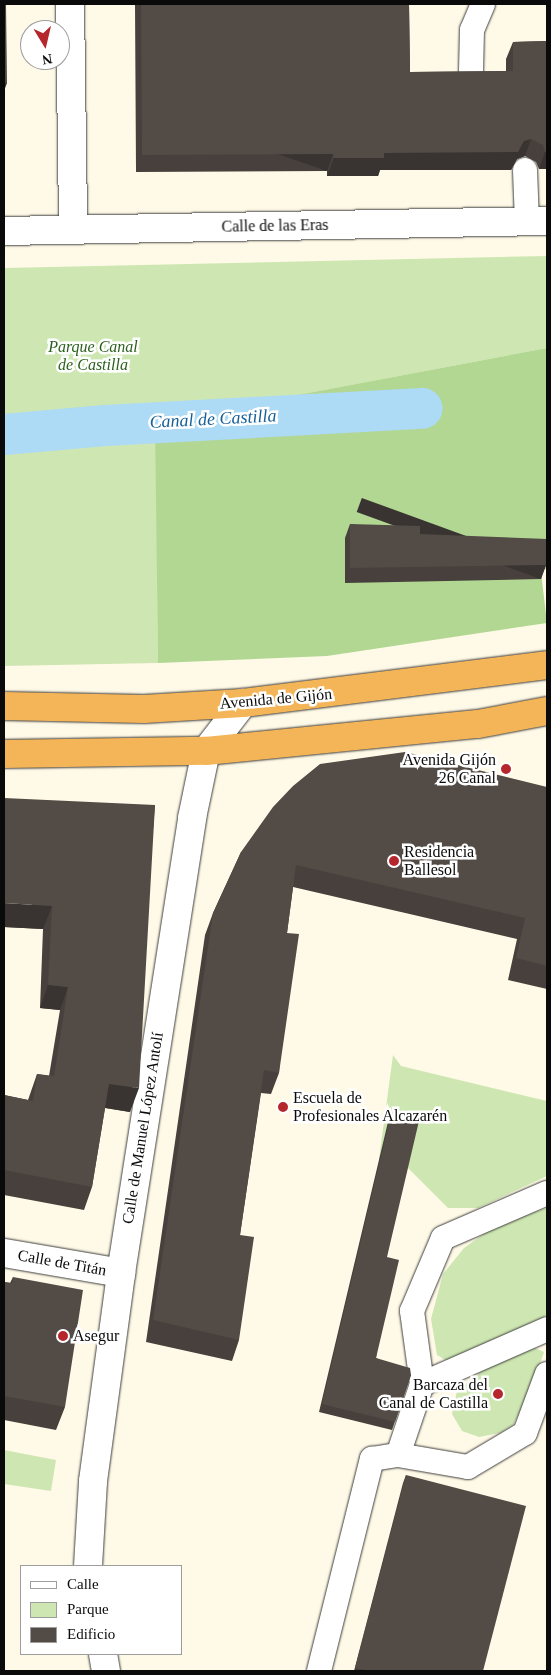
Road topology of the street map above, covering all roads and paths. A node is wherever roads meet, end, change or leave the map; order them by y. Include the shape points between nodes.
1 (70, 4) edge
2 (483, 4) edge
3 (471, 71) edge
4 (525, 170) dead end
5 (537, 221) edge
6 (73, 230) junction
7 (4, 231) edge
8 (547, 665) edge
9 (243, 704) junction
10 (4, 706) edge
11 (547, 711) edge
12 (206, 751) junction
13 (4, 754) edge
14 (547, 1193) edge
15 (4, 1253) edge
16 (121, 1273) junction
17 (547, 1329) edge
18 (547, 1374) edge
19 (422, 1384) junction
20 (398, 1455) junction
21 (88, 1565) edge
22 (103, 1655) edge
23 (106, 1671) edge
24 (319, 1671) edge

1 - 6 street
2 - 3 lane via 472,30
4 - 5 lane
5 - 6 street, Calle de las Eras
6 - 7 street, Calle de las Eras
8 - 9 highway, Avenida de Gijón
9 - 10 highway, Avenida de Gijón via 144,709
9 - 12 street, Calle de Manuel López Antolí
11 - 12 highway via 478,724
12 - 13 highway
12 - 16 street, Calle de Manuel López Antolí via 190,826
14 - 19 lane via 443,1238 412,1311
15 - 16 street, Calle de Titán
16 - 21 street, Calle de Manuel López Antolí via 93,1481
17 - 19 lane
18 - 20 lane via 525,1432 468,1467
19 - 20 lane
20 - 24 lane via 372,1459
22 - 23 street

